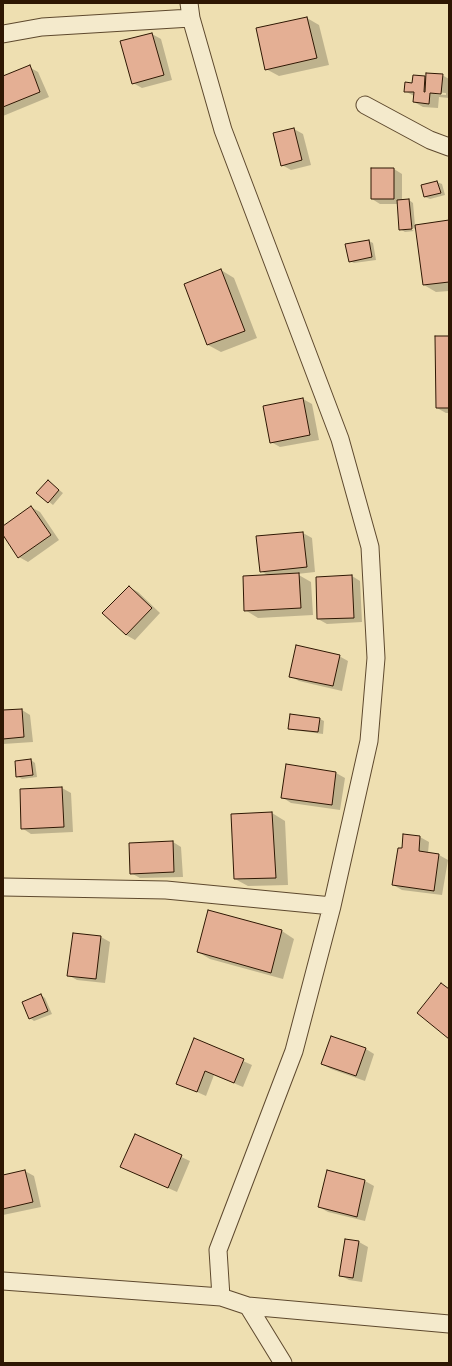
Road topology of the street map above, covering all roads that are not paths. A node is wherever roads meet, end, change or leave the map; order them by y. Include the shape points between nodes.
1 (190, 10) edge
2 (3, 34) edge
3 (365, 105) dead end
4 (449, 147) edge
5 (3, 887) edge
6 (332, 906) junction
7 (3, 1281) edge
8 (221, 1297) junction
9 (248, 1306) junction
10 (449, 1324) edge
11 (283, 1363) edge

1 - 2 street
1 - 6 street via 223,130 340,439 370,547 376,658 369,741
3 - 4 street via 430,140
5 - 6 street via 166,890
6 - 8 street via 294,1051 218,1250
7 - 8 street
8 - 9 street
9 - 10 street
9 - 11 street

